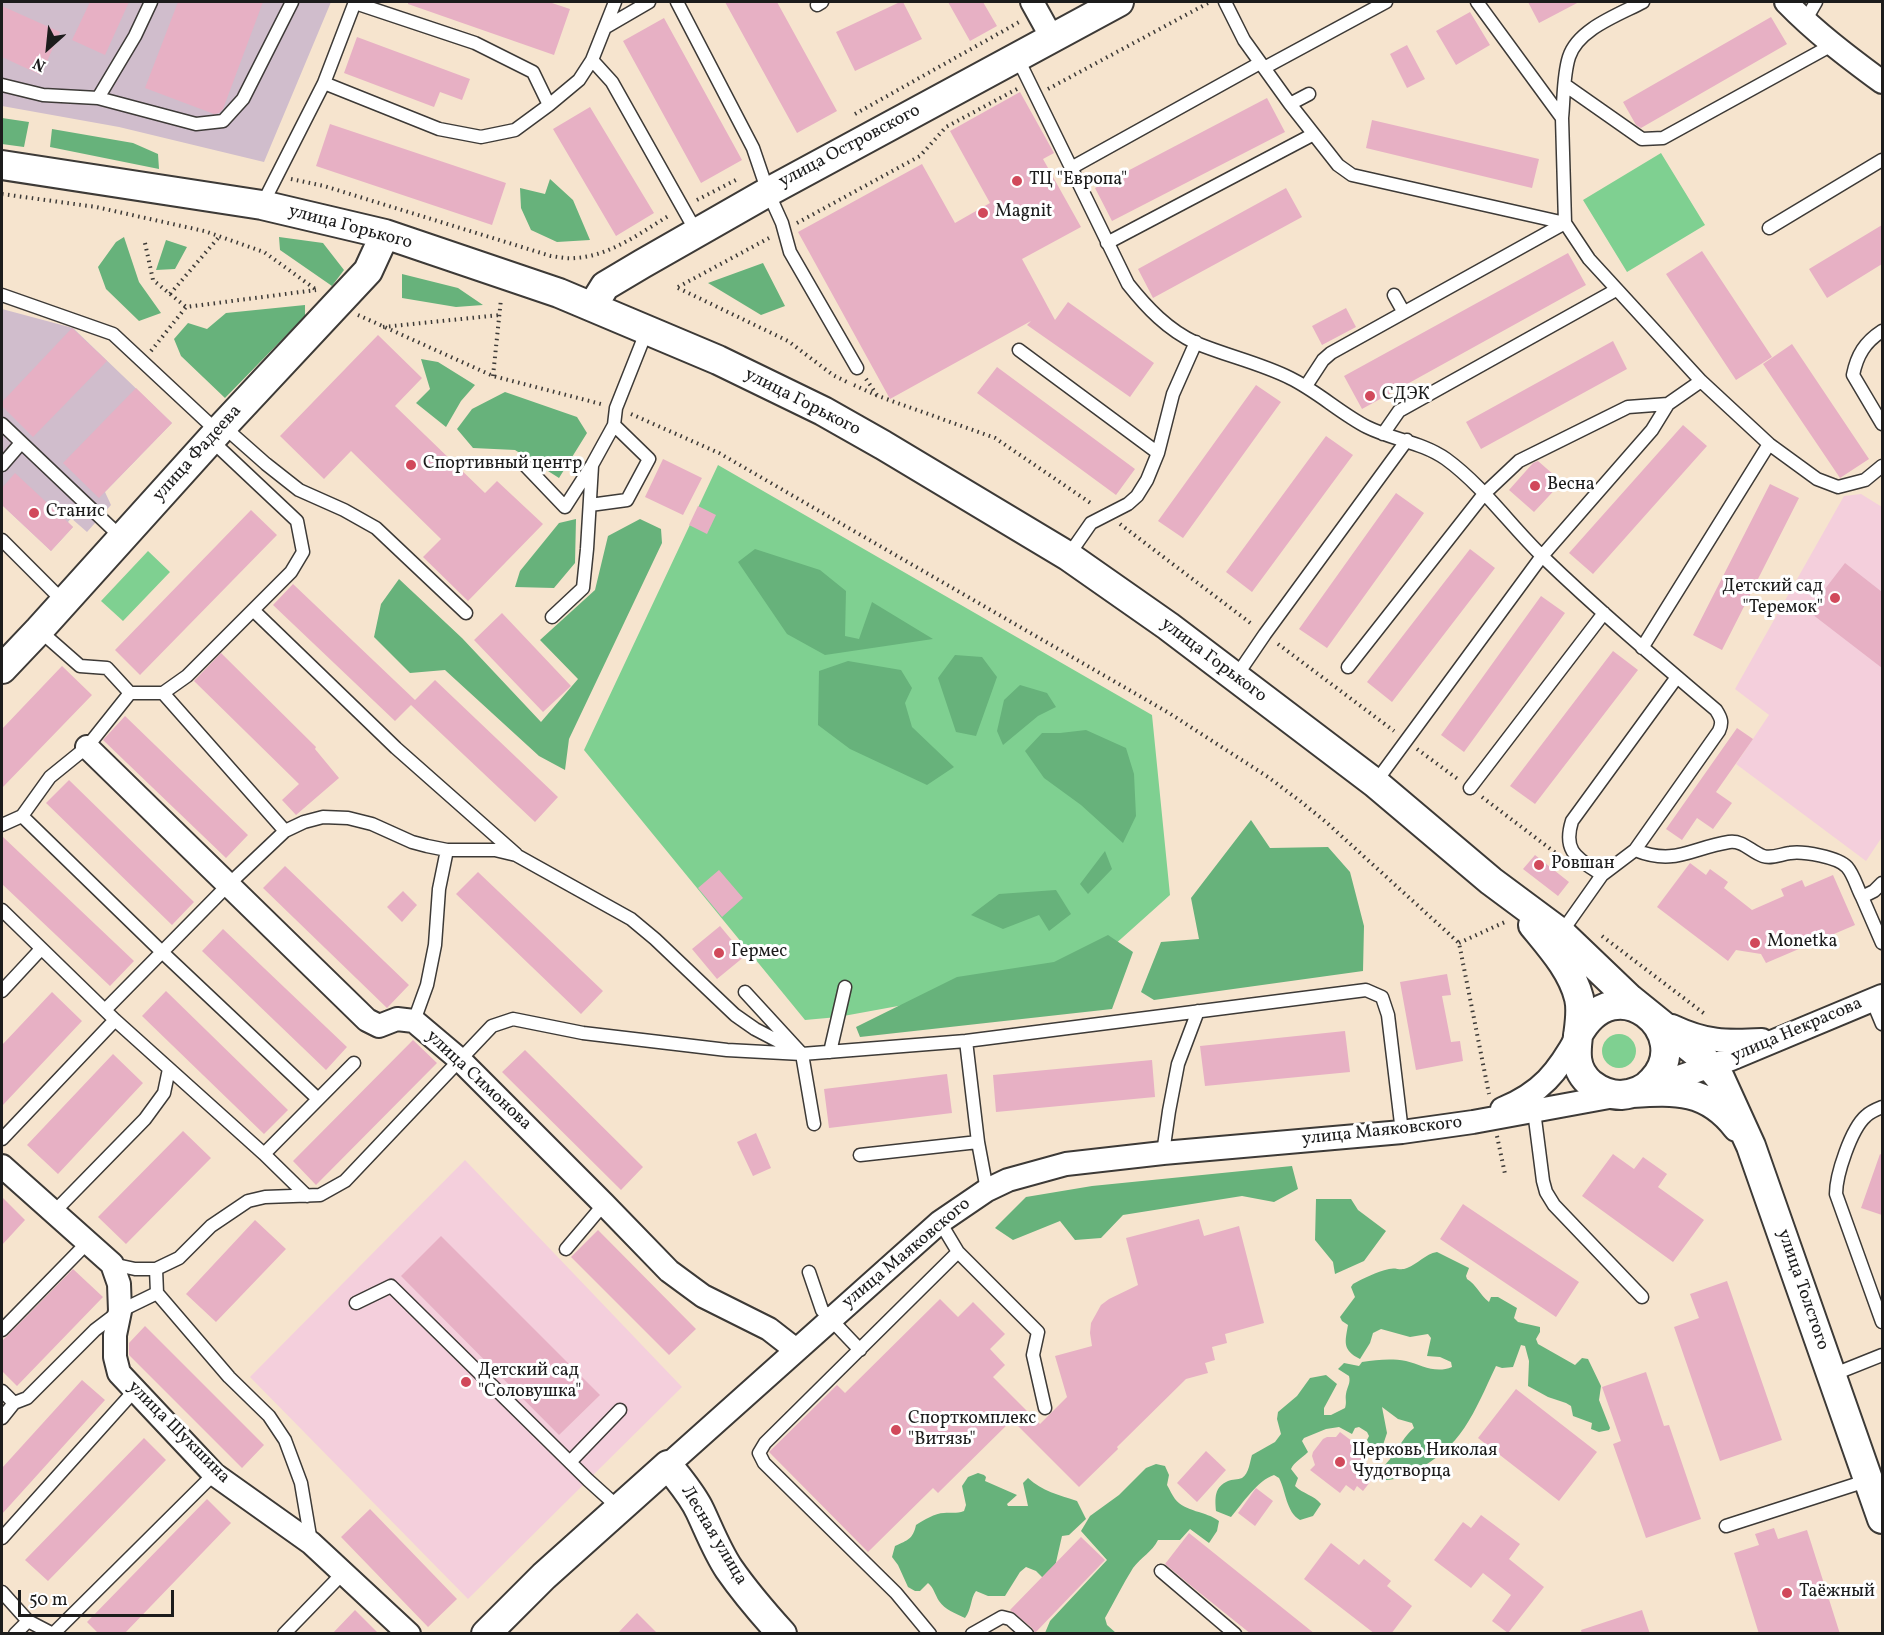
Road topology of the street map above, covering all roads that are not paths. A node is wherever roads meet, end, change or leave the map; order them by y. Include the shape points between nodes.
1 (151, 2) edge
2 (292, 2) edge
3 (355, 2) edge
4 (615, 2) edge
5 (649, 2) edge
6 (677, 2) edge
7 (1032, 2) edge
8 (1119, 2) edge
9 (1225, 2) edge
10 (1386, 2) edge
11 (1477, 2) edge
12 (1643, 2) edge
13 (1786, 2) edge
14 (1816, 2) edge
15 (1805, 21) junction
16 (606, 27) junction
17 (1052, 38) junction
18 (1832, 45) junction
19 (1017, 57) junction
20 (592, 60) junction
21 (1262, 66) junction
22 (1882, 82) edge
23 (324, 83) junction
24 (2, 85) edge
25 (1565, 85) junction
26 (1309, 93) dead end
27 (98, 98) junction
28 (1290, 104) junction
29 (549, 105) junction
30 (1562, 118) junction
31 (1312, 135) junction
32 (1882, 160) edge
33 (2, 165) edge
34 (1071, 168) junction
35 (768, 192) junction
36 (262, 205) junction
37 (1565, 222) junction
38 (1769, 228) dead end
39 (697, 233) junction
40 (385, 234) junction
41 (1107, 243) junction
42 (1616, 290) junction
43 (2, 295) edge
44 (1394, 295) dead end
45 (592, 307) junction
46 (1403, 311) junction
47 (647, 329) junction
48 (1882, 331) edge
49 (1196, 342) junction
50 (1019, 350) dead end
51 (857, 368) dead end
52 (1701, 381) junction
53 (1306, 386) junction
54 (1668, 404) junction
55 (2, 424) edge
56 (1882, 424) edge
57 (614, 425) junction
58 (217, 432) junction
59 (1383, 434) junction
60 (1407, 440) junction
61 (21, 443) junction
62 (1769, 444) junction
63 (1158, 453) junction
64 (522, 462) dead end
65 (2, 465) edge
66 (592, 465) junction
67 (1882, 466) edge
68 (1484, 494) junction
69 (590, 505) junction
70 (122, 538) junction
71 (2, 540) edge
72 (1068, 556) junction
73 (1542, 556) junction
74 (64, 602) junction
75 (253, 610) junction
76 (466, 613) dead end
77 (1604, 613) junction
78 (552, 617) dead end
79 (39, 630) junction
80 (1642, 648) junction
81 (1348, 667) dead end
82 (2, 669) edge
83 (1677, 677) junction
84 (1235, 678) junction
85 (130, 693) junction
86 (163, 693) junction
87 (87, 747) junction
88 (1375, 783) junction
89 (1470, 788) road end
90 (22, 816) junction
91 (2, 825) edge
92 (285, 831) junction
93 (447, 850) junction
94 (1635, 850) junction
95 (516, 855) junction
96 (1602, 875) junction
97 (1491, 881) junction
98 (1882, 883) edge
99 (229, 884) junction
100 (1862, 897) junction
101 (2, 910) edge
102 (1568, 923) junction
103 (1882, 943) edge
104 (41, 949) junction
105 (162, 952) junction
106 (845, 987) dead end
107 (2, 991) edge
108 (745, 992) dead end
109 (1877, 998) edge
110 (105, 1010) junction
111 (1198, 1011) junction
112 (1648, 1014) junction
113 (115, 1020) junction
114 (414, 1021) junction
115 (1882, 1024) edge
116 (1578, 1035) junction
117 (1778, 1039) junction
118 (966, 1041) junction
119 (830, 1052) junction
120 (802, 1054) junction
121 (459, 1059) junction
122 (354, 1063) dead end
123 (1710, 1067) junction
124 (169, 1069) junction
125 (1632, 1092) junction
126 (318, 1099) junction
127 (1882, 1107) edge
128 (1534, 1111) junction
129 (1486, 1118) junction
130 (814, 1124) dead end
131 (1402, 1132) junction
132 (2, 1138) edge
133 (978, 1142) junction
134 (1751, 1146) junction
135 (1163, 1153) junction
136 (264, 1154) junction
137 (860, 1155) dead end
138 (2, 1166) edge
139 (987, 1190) junction
140 (307, 1196) junction
141 (604, 1204) junction
142 (54, 1212) junction
143 (940, 1222) junction
144 (88, 1242) junction
145 (566, 1249) dead end
146 (958, 1252) junction
147 (112, 1264) junction
148 (156, 1269) junction
149 (809, 1272) dead end
150 (157, 1293) junction
151 (1642, 1297) dead end
152 (356, 1303) dead end
153 (120, 1311) junction
154 (830, 1319) junction
155 (1882, 1322) edge
156 (2, 1330) edge
157 (796, 1350) junction
158 (860, 1350) junction
159 (1882, 1355) edge
160 (1832, 1375) junction
161 (135, 1390) junction
162 (2, 1391) edge
163 (14, 1403) junction
164 (1045, 1408) dead end
165 (620, 1410) dead end
166 (2, 1418) edge
167 (570, 1462) junction
168 (668, 1465) junction
169 (214, 1474) junction
170 (1869, 1480) junction
171 (619, 1508) junction
172 (1882, 1519) edge
173 (1726, 1526) dead end
174 (2, 1538) edge
175 (311, 1543) junction
176 (1161, 1570) dead end
177 (344, 1572) junction
178 (2, 1592) edge
179 (28, 1621) junction
180 (488, 1633) edge
181 (15, 1634) edge
182 (53, 1634) edge
183 (284, 1634) edge
184 (409, 1634) edge
185 (782, 1634) edge
186 (930, 1634) edge
187 (972, 1634) edge
188 (1026, 1634) edge
189 (1235, 1634) edge

1 - 27 lane
2 - 27 lane via 243,99 223,121 196,124
3 - 23 lane
3 - 29 lane via 475,43 533,72
4 - 16 lane
5 - 16 lane
6 - 35 lane via 753,148
7 - 17 street
8 - 17 street, улица Островского
9 - 21 lane
10 - 21 lane
11 - 30 lane
12 - 25 lane via 1579,39 1570,55
13 - 15 street
14 - 15 lane
15 - 18 street
16 - 20 lane
17 - 19 street, улица Островского
18 - 22 street
18 - 25 lane via 1663,138 1642,138
19 - 34 lane
19 - 35 street, улица Островского
20 - 29 lane via 579,80
20 - 39 lane via 612,81
21 - 28 lane
21 - 34 lane
23 - 29 lane via 439,129 481,136 515,130
23 - 36 lane
24 - 27 lane via 43,95
25 - 30 lane
26 - 28 lane
28 - 31 lane
30 - 37 lane
31 - 37 lane via 1352,175
31 - 41 lane
32 - 38 lane
33 - 36 street, улица Горького
34 - 41 lane
35 - 39 street, улица Островского
35 - 51 lane via 790,252
36 - 40 street, улица Горького
37 - 42 lane
37 - 46 lane
39 - 45 street, улица Островского via 605,286
40 - 45 street, улица Горького
40 - 58 street, улица Фадеева via 368,271 327,297
41 - 49 lane via 1128,284 1155,316
42 - 52 lane
42 - 59 lane via 1399,411
43 - 58 lane via 113,334
44 - 46 lane
45 - 47 street, улица Горького
46 - 53 lane via 1331,353
47 - 57 lane via 616,408
47 - 72 street, улица Горького via 823,411
48 - 56 lane via 1866,344 1856,360 1853,375
49 - 53 lane
49 - 63 lane via 1173,394
50 - 63 lane
52 - 54 lane
52 - 62 lane
53 - 59 lane
54 - 68 lane via 1628,407 1519,461
54 - 73 lane via 1652,430
55 - 61 lane
57 - 66 lane
57 - 69 lane via 649,459 627,500
58 - 70 street, улица Фадеева
58 - 75 lane via 297,522 303,552 291,572
58 - 76 lane via 299,490 375,528
59 - 60 lane
60 - 68 lane via 1447,460
60 - 84 lane
61 - 65 lane
61 - 70 lane
62 - 67 lane via 1817,479 1838,487 1865,480
62 - 80 lane
63 - 72 lane via 1137,496 1091,523
64 - 66 lane via 565,507
66 - 69 lane
68 - 73 lane
68 - 81 lane
69 - 78 lane via 583,588
70 - 74 street, улица Фадеева
71 - 74 lane
72 - 84 street, улица Горького
73 - 77 lane
73 - 88 lane
74 - 79 street, улица Фадеева
75 - 86 lane via 187,676
75 - 95 lane via 396,748
77 - 80 lane
77 - 89 lane
79 - 82 street, улица Фадеева
79 - 85 lane via 80,666 107,668
80 - 83 lane
83 - 94 lane via 1716,710 1722,724
83 - 96 lane via 1572,821 1570,848 1574,856
84 - 88 street, улица Горького
85 - 86 lane
85 - 87 lane
86 - 92 lane
87 - 90 lane via 50,777
87 - 99 street, улица Симонова
88 - 97 street, улица Горького
90 - 91 lane
90 - 105 lane
92 - 93 lane via 323,817 348,818 412,842
92 - 99 lane
93 - 95 lane via 495,850
93 - 114 lane via 439,889 435,945
94 - 96 lane
94 - 100 lane via 1661,858 1675,857 1732,841 1764,857 1801,852 1847,867
95 - 120 lane via 631,919 735,1015
96 - 102 lane
97 - 102 street, улица Горького
97 - 116 street, улица Горького via 1532,924 1571,978 1581,1010
98 - 100 lane
99 - 105 lane
99 - 114 street, улица Симонова via 367,1020 379,1026 397,1019
100 - 103 lane
101 - 104 lane
102 - 112 street, улица Горького
104 - 107 lane
104 - 110 lane
105 - 110 lane
105 - 126 lane
106 - 119 lane
108 - 120 lane
109 - 115 lane
109 - 117 street, улица Некрасова
110 - 113 lane
111 - 118 lane
111 - 131 lane via 1366,990 1382,997 1388,1015
111 - 135 lane via 1178,1064
112 - 116 street via 1621,1005 1603,1008 1587,1019
112 - 117 street via 1714,1041
112 - 123 street, улица Толстого
112 - 125 street via 1662,1033 1665,1057 1655,1078
113 - 124 lane
113 - 132 lane
114 - 121 street, улица Симонова
116 - 125 street via 1576,1061 1584,1077 1605,1093
116 - 129 street via 1543,1086
117 - 123 street, улица Некрасова
118 - 119 lane
118 - 133 lane
119 - 120 lane
120 - 121 lane via 727,1050 513,1019 492,1026
120 - 130 lane
121 - 140 lane via 345,1181 320,1195
121 - 141 street, улица Симонова
122 - 126 lane
123 - 125 street, улица Некрасова
123 - 134 street, улица Толстого via 1727,1092
124 - 136 lane
124 - 142 lane via 164,1094 146,1119
125 - 128 street, улица Маяковского
125 - 134 street via 1680,1092 1706,1100 1733,1122
126 - 136 lane
127 - 155 lane via 1859,1125 1836,1181 1836,1194
128 - 129 street, улица Маяковского
128 - 151 lane via 1546,1192
129 - 131 street, улица Маяковского
131 - 135 street, улица Маяковского
133 - 137 lane
133 - 139 lane
134 - 160 street, улица Толстого
135 - 139 street, улица Маяковского via 1066,1164 1008,1179
136 - 140 lane
138 - 142 street
139 - 143 street, улица Маяковского
140 - 148 lane via 248,1201 211,1226 179,1258
141 - 145 lane
141 - 157 street, улица Симонова via 669,1271 703,1296 743,1308
142 - 144 street
143 - 146 lane
143 - 154 street, улица Маяковского
144 - 147 street
144 - 156 lane
146 - 158 lane
146 - 164 lane via 1038,1332 1033,1355
147 - 148 lane
147 - 153 street, улица Шукшина via 119,1284
148 - 150 lane
149 - 154 lane via 822,1310
150 - 153 lane
150 - 175 lane via 229,1377 269,1416 285,1440 301,1483
152 - 167 lane via 391,1286
153 - 161 street, улица Шукшина via 115,1357 119,1373
153 - 163 lane via 95,1330 27,1398
154 - 157 street, улица Маяковского
154 - 158 lane
157 - 168 street, улица Маяковского
158 - 186 lane via 759,1453 764,1463 896,1593
159 - 160 lane
160 - 170 street, улица Толстого
161 - 169 street, улица Шукшина
161 - 174 lane
162 - 163 lane
163 - 166 lane
165 - 167 lane
167 - 171 lane
168 - 171 street, улица Маяковского
168 - 185 street, Лесная улица via 699,1509 728,1568
169 - 175 street, улица Шукшина
169 - 182 lane
170 - 172 street, улица Толстого
170 - 173 lane
171 - 180 street, улица Маяковского
175 - 177 street, улица Шукшина
176 - 189 lane
177 - 183 lane
177 - 184 street, улица Шукшина
178 - 179 lane
179 - 181 lane
179 - 182 lane
187 - 188 lane via 1002,1617

